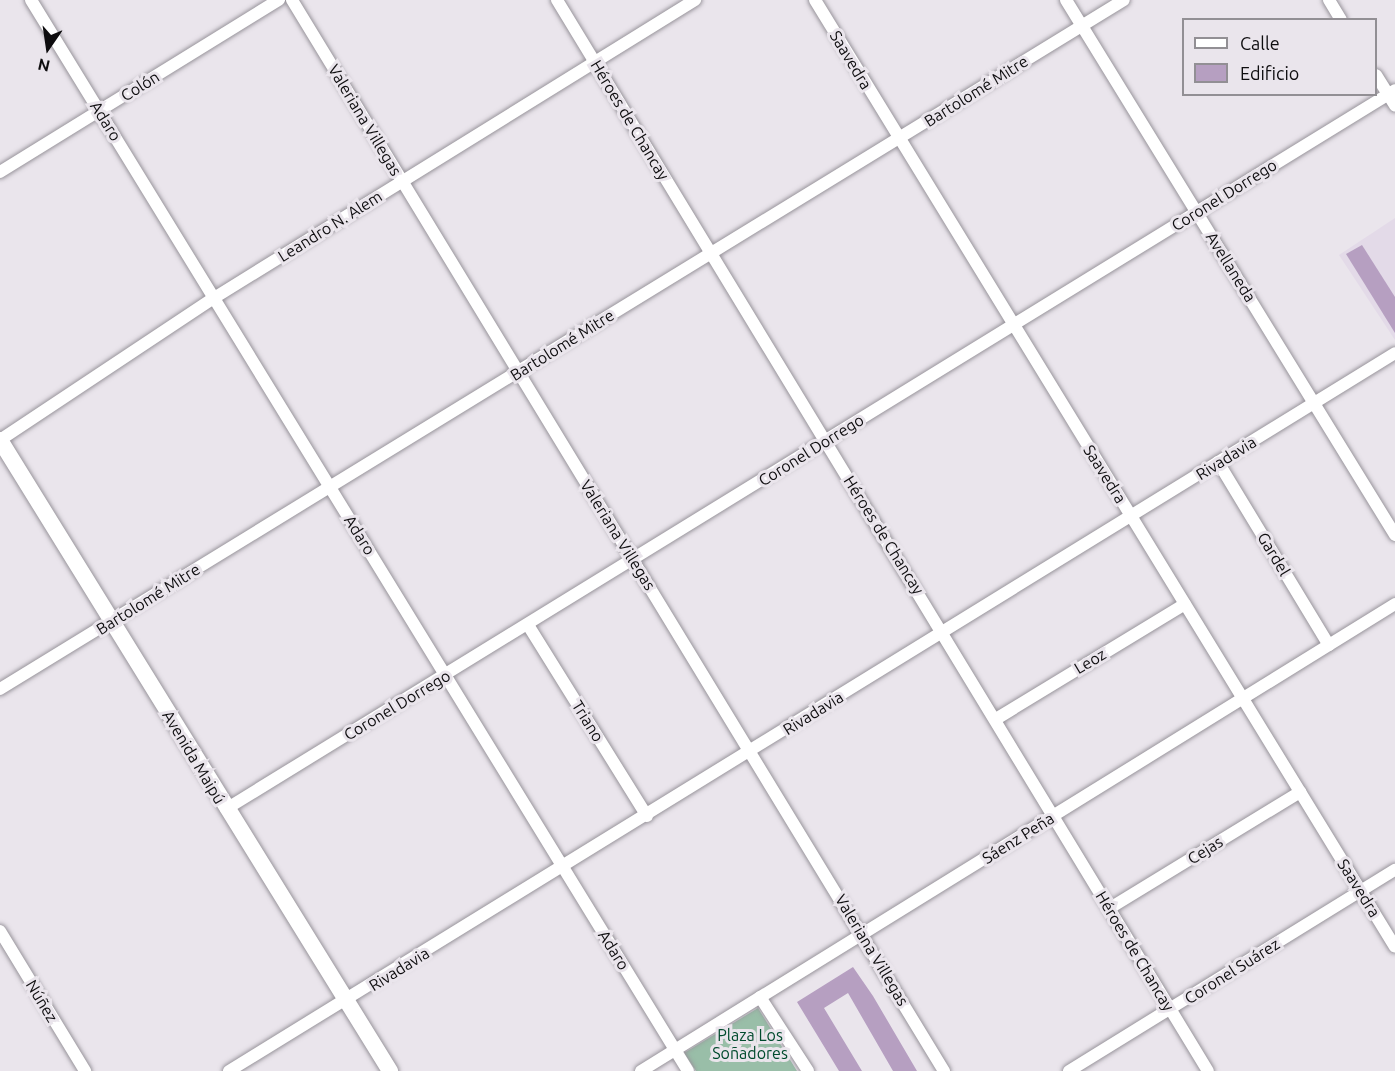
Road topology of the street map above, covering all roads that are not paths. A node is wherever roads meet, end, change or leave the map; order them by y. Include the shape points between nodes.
1 (31, 0) edge
2 (279, 0) edge
3 (292, 0) edge
4 (557, 0) edge
5 (695, 0) edge
6 (815, 0) edge
7 (1066, 0) edge
8 (1124, 0) edge
9 (1329, 0) edge
10 (1340, 18) edge
11 (1082, 26) junction
12 (595, 62) junction
13 (1377, 76) edge
14 (1391, 92) edge
15 (1395, 106) edge
16 (99, 111) junction
17 (898, 139) junction
18 (0, 172) edge
19 (402, 181) junction
20 (1197, 212) junction
21 (710, 254) junction
22 (214, 298) junction
23 (1014, 325) junction
24 (1395, 353) edge
25 (517, 372) junction
26 (1314, 403) junction
27 (0, 440) edge
28 (826, 441) junction
29 (1218, 462) junction
30 (330, 487) junction
31 (1131, 517) junction
32 (1395, 535) edge
33 (633, 560) junction
34 (1185, 604) junction
35 (1395, 604) edge
36 (111, 621) junction
37 (528, 625) junction
38 (944, 632) junction
39 (1329, 645) junction
40 (446, 676) junction
41 (0, 689) edge
42 (1243, 699) junction
43 (996, 718) junction
44 (751, 752) junction
45 (1300, 792) junction
46 (226, 809) junction
47 (1055, 814) junction
48 (647, 816) junction
49 (563, 867) junction
50 (1395, 870) edge
51 (1361, 891) junction
52 (1110, 908) junction
53 (0, 931) edge
54 (862, 934) junction
55 (1395, 947) edge
56 (760, 997) junction
57 (347, 1000) junction
58 (1169, 1009) junction
59 (675, 1050) junction
60 (85, 1071) edge
61 (229, 1071) edge
62 (390, 1071) edge
63 (641, 1071) edge
64 (688, 1071) edge
65 (808, 1071) edge
66 (944, 1071) edge
67 (1069, 1071) edge
68 (1208, 1071) edge

1 - 16 street, Adaro
2 - 16 street, Colón
3 - 19 street, Valeriana Villegas
4 - 12 street, Héroes de Chancay
5 - 12 street, Leandro N. Alem
6 - 17 street, Saavedra
7 - 11 street, Avellaneda
8 - 11 street, Bartolomé Mitre
9 - 10 street
11 - 17 street, Bartolomé Mitre
11 - 20 street, Avellaneda
12 - 19 street, Leandro N. Alem
12 - 21 street, Héroes de Chancay
13 - 14 street
14 - 15 street
14 - 20 street, Coronel Dorrego
16 - 18 street, Colón
16 - 22 street, Adaro
17 - 21 street, Bartolomé Mitre
17 - 23 street, Saavedra
19 - 22 street, Leandro N. Alem
19 - 25 street, Valeriana Villegas
20 - 23 street, Coronel Dorrego
20 - 26 street, Avellaneda
21 - 25 street, Bartolomé Mitre
21 - 28 street, Héroes de Chancay
22 - 27 street, Leandro N. Alem
22 - 30 street, Adaro
23 - 28 street, Coronel Dorrego
23 - 31 street, Saavedra
24 - 26 street, Rivadavia
25 - 30 street, Bartolomé Mitre
25 - 33 street, Valeriana Villegas
26 - 29 street, Rivadavia
26 - 32 street, Avellaneda
27 - 36 main road, Avenida Maipú
28 - 33 street, Coronel Dorrego
28 - 38 street, Héroes de Chancay
29 - 31 street, Rivadavia
29 - 39 street, Gardel
30 - 36 street, Bartolomé Mitre
30 - 40 street, Adaro
31 - 34 street, Saavedra
31 - 38 street, Rivadavia
33 - 37 street, Coronel Dorrego
33 - 44 street, Valeriana Villegas
34 - 42 street, Saavedra
34 - 43 street, Leoz
35 - 39 street, Sáenz Peña
36 - 41 street, Bartolomé Mitre
36 - 46 main road, Avenida Maipú
37 - 40 street, Coronel Dorrego
37 - 48 street, Triano
38 - 43 street, Héroes de Chancay
38 - 44 street, Rivadavia
39 - 42 street, Sáenz Peña
40 - 46 street, Coronel Dorrego
40 - 49 street, Adaro
42 - 45 street, Saavedra
42 - 47 street, Sáenz Peña
43 - 47 street, Héroes de Chancay
44 - 48 street, Rivadavia
44 - 54 street, Valeriana Villegas
45 - 51 street, Saavedra
45 - 52 street, Cejas
46 - 57 main road, Avenida Maipú
47 - 52 street, Héroes de Chancay
47 - 54 street, Sáenz Peña
48 - 49 street, Rivadavia
49 - 57 street, Rivadavia
49 - 59 street, Adaro
50 - 51 street, Coronel Suárez
51 - 55 street, Saavedra
51 - 58 street, Coronel Suárez
52 - 58 street, Héroes de Chancay
53 - 60 street, Núñez
54 - 56 street, Sáenz Peña
54 - 66 street, Valeriana Villegas
56 - 59 street, Sáenz Peña
56 - 65 street
57 - 61 street, Rivadavia
57 - 62 main road, Avenida Maipú
58 - 67 street, Coronel Suárez
58 - 68 street, Héroes de Chancay
59 - 63 street, Sáenz Peña
59 - 64 street, Adaro

